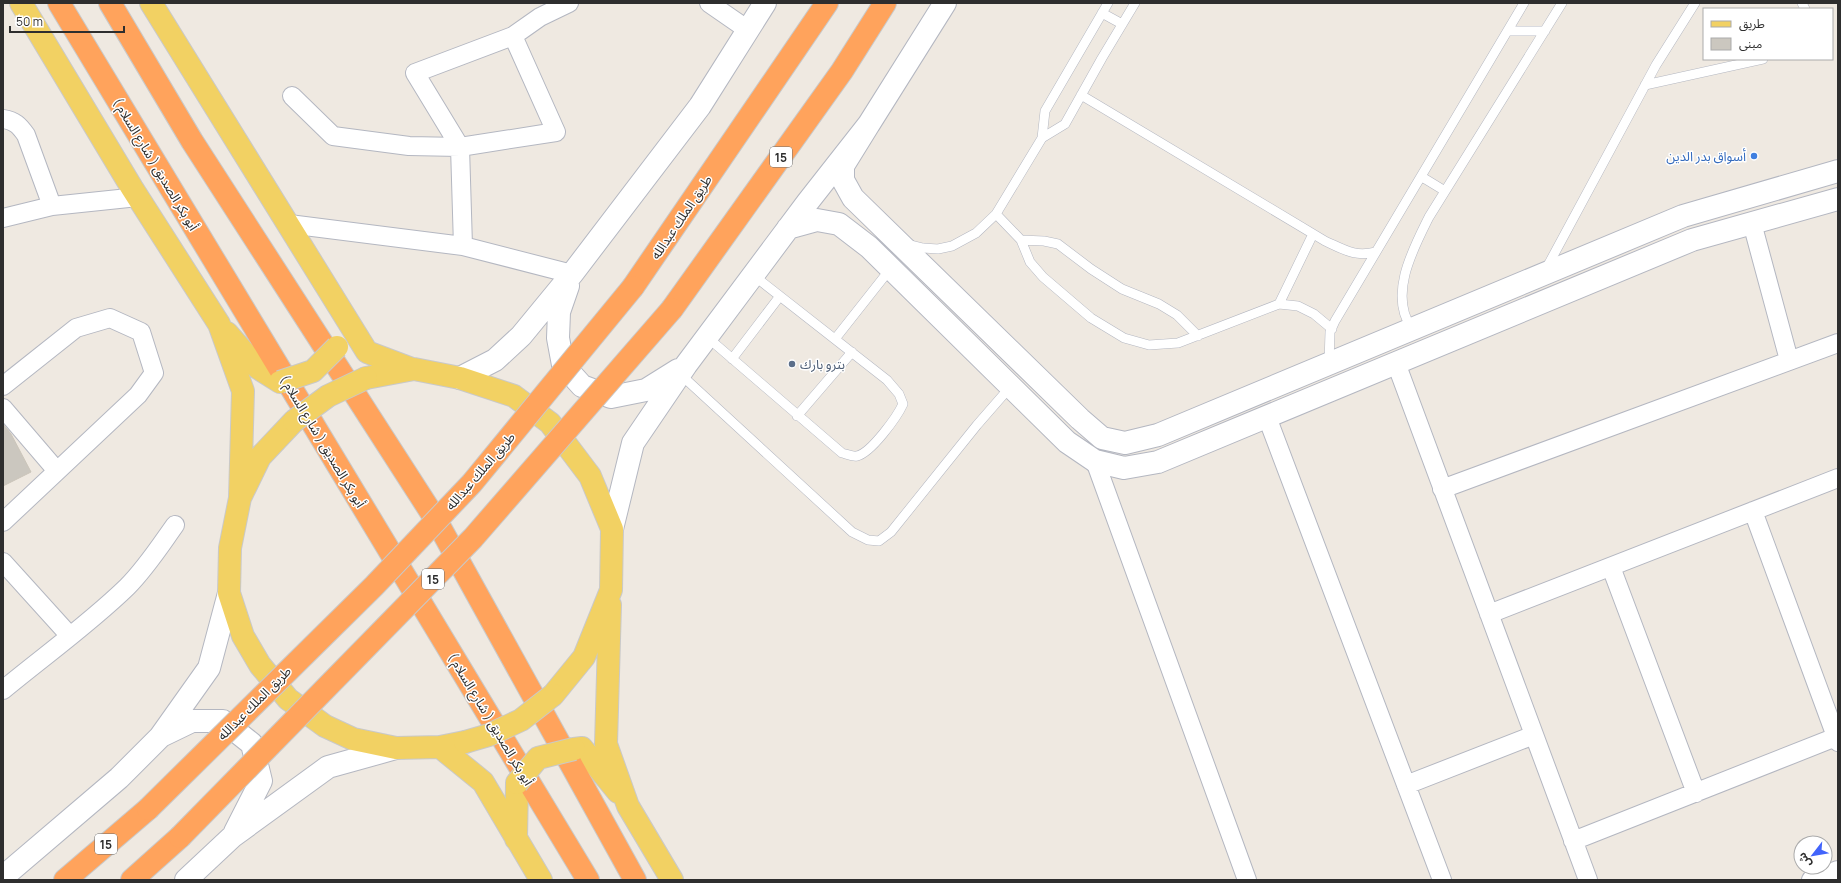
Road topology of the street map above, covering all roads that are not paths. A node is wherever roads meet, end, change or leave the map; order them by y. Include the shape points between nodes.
1 (21, 3) edge
2 (59, 3) edge
3 (110, 3) edge
4 (151, 3) edge
5 (569, 3) edge
6 (709, 3) edge
7 (765, 3) edge
8 (827, 3) edge
9 (886, 3) edge
10 (945, 3) edge
11 (1108, 3) edge
12 (1135, 3) edge
13 (1524, 3) edge
14 (1562, 3) edge
15 (1695, 3) edge
16 (537, 10) edge
17 (1102, 13) junction
18 (1122, 24) junction
19 (748, 30) junction
20 (1508, 31) junction
21 (1545, 31) junction
22 (513, 36) junction
23 (1758, 60) edge
24 (1645, 85) junction
25 (1081, 95) junction
26 (292, 96) dead end
27 (3, 119) edge
28 (869, 124) junction
29 (1042, 138) junction
30 (460, 147) junction
31 (1838, 171) edge
32 (1422, 177) junction
33 (1445, 191) junction
34 (138, 197) junction
35 (1838, 199) edge
36 (52, 206) junction
37 (996, 214) junction
38 (3, 218) edge
39 (1752, 223) junction
40 (289, 224) junction
41 (788, 228) junction
42 (1313, 234) junction
43 (1021, 240) junction
44 (896, 241) junction
45 (463, 246) junction
46 (1376, 252) junction
47 (891, 268) junction
48 (572, 274) junction
49 (1543, 274) junction
50 (753, 275) junction
51 (780, 296) junction
52 (1279, 304) junction
53 (337, 305) junction
54 (219, 324) junction
55 (1332, 329) junction
56 (1412, 329) junction
57 (1198, 336) junction
58 (706, 337) junction
59 (834, 339) junction
60 (1838, 343) edge
61 (852, 352) junction
62 (732, 359) junction
63 (1789, 360) junction
64 (1329, 363) junction
65 (1396, 363) junction
66 (414, 369) junction
67 (681, 370) junction
68 (460, 378) junction
69 (3, 386) edge
70 (1010, 386) junction
71 (3, 408) edge
72 (797, 416) junction
73 (1267, 417) junction
74 (1095, 461) junction
75 (57, 471) junction
76 (1838, 478) edge
77 (1442, 489) junction
78 (240, 498) junction
79 (1753, 511) junction
80 (3, 522) edge
81 (175, 524) dead end
82 (612, 529) junction
83 (3, 562) edge
84 (1611, 567) junction
85 (611, 590) junction
86 (229, 594) junction
87 (1489, 614) junction
88 (70, 636) junction
89 (3, 690) edge
90 (1534, 735) junction
91 (160, 737) junction
92 (1837, 739) edge
93 (440, 747) junction
94 (396, 748) junction
95 (1406, 785) junction
96 (1696, 793) junction
97 (628, 806) junction
98 (233, 836) junction
99 (516, 839) junction
100 (1573, 841) junction
101 (1838, 870) edge
102 (3, 877) edge
103 (65, 880) edge
104 (132, 880) edge
105 (186, 880) edge
106 (541, 880) edge
107 (588, 880) edge
108 (635, 880) edge
109 (672, 880) edge
110 (1247, 880) edge
111 (1442, 880) edge
112 (1588, 880) edge
113 (1811, 880) edge

1 - 34 main road
2 - 107 highway, ( شارع السلام ) أبو بكر الصديق
3 - 108 highway via 196,147 436,520
4 - 40 main road
5 - 16 street
6 - 19 street
7 - 19 main road
8 - 103 highway, طريق الملك عبدالله / 15, bridge via 633,287 472,483 374,586 148,808
9 - 104 highway, 15, bridge via 842,71 672,309 473,538 180,837
10 - 28 main road
11 - 17 lane
12 - 18 lane
13 - 20 lane
14 - 21 lane
15 - 24 lane
16 - 22 street
17 - 18 lane
17 - 29 lane via 1045,111
18 - 25 lane
19 - 48 main road via 700,106
20 - 21 lane
20 - 32 lane
21 - 33 lane
22 - 30 street via 415,73
22 - 30 street via 556,132
23 - 24 lane
24 - 49 lane
25 - 29 lane via 1065,124
25 - 42 lane
26 - 30 street via 333,136 409,146
27 - 36 street via 15,122 26,135
28 - 41 main road
28 - 44 main road via 843,166 843,180 853,198
29 - 37 lane
30 - 45 street
31 - 49 main road via 1683,216
32 - 33 lane
32 - 46 lane
33 - 56 lane via 1426,224 1406,270 1403,305 1406,320
34 - 36 street
34 - 54 main road
35 - 39 main road
36 - 38 street
37 - 43 lane
37 - 44 lane via 976,233 952,246 938,249 923,248
39 - 63 street
39 - 65 main road via 1692,240
40 - 45 street
40 - 53 main road
41 - 47 main road via 817,220 839,224
41 - 50 main road
42 - 46 lane via 1350,253 1363,255
42 - 52 lane
43 - 57 lane via 1044,240 1058,244 1122,289 1159,304 1177,315
43 - 57 lane via 1030,262 1043,277 1091,318 1124,338 1149,345 1178,343
44 - 64 main road via 1102,438 1126,443 1158,435
45 - 48 street
46 - 55 lane
47 - 59 lane
47 - 70 main road
48 - 67 main road via 559,312 558,338 563,365 582,386 610,397 646,390
48 - 68 main road via 521,336 495,360
49 - 56 main road
50 - 51 lane
50 - 58 main road
51 - 59 lane
51 - 62 lane
52 - 55 lane via 1298,306 1314,314
52 - 57 lane
53 - 54 main road, bridge via 337,347 314,371 280,382 258,368
53 - 66 main road via 368,352
54 - 78 main road via 243,391
55 - 64 lane
56 - 64 main road
58 - 62 lane
58 - 67 main road
59 - 61 lane
60 - 63 street
61 - 72 lane
61 - 72 lane via 887,380 899,394 903,404 899,414 866,453 855,457 842,453
62 - 72 lane
63 - 77 street
65 - 73 main road
65 - 77 street
66 - 68 main road
66 - 78 main road, bridge via 366,378 328,396 294,421 260,457
67 - 70 lane via 852,532 868,540 878,541 891,532
67 - 82 main road via 633,443
68 - 82 main road via 514,396 550,423 590,476
69 - 75 street via 76,328 110,318 141,332 154,373 138,395
70 - 74 main road via 1067,442
71 - 75 street
73 - 74 main road via 1158,462 1124,468
73 - 95 street
74 - 110 street
75 - 80 street
76 - 79 street
77 - 87 street
78 - 86 main road via 230,548
79 - 84 street
79 - 92 street
81 - 88 street via 149,562 128,586
82 - 85 main road
83 - 88 street
84 - 87 street
84 - 96 street
85 - 93 main road, bridge via 584,656 553,695 521,720 489,735
85 - 97 main road via 606,744
86 - 91 main road via 209,668
86 - 94 main road via 243,636 260,665 288,699 324,726 353,739
87 - 90 street
88 - 89 street
90 - 95 street
90 - 100 street
91 - 98 main road via 192,721 223,721 252,744 261,781
91 - 102 main road via 119,778
92 - 96 street
93 - 94 main road
93 - 99 main road via 483,782
94 - 98 main road via 328,767
95 - 111 street
96 - 100 street
97 - 99 main road, bridge via 582,748 538,758 517,783
97 - 109 main road
98 - 105 main road
99 - 106 main road
100 - 112 street
101 - 113 street

